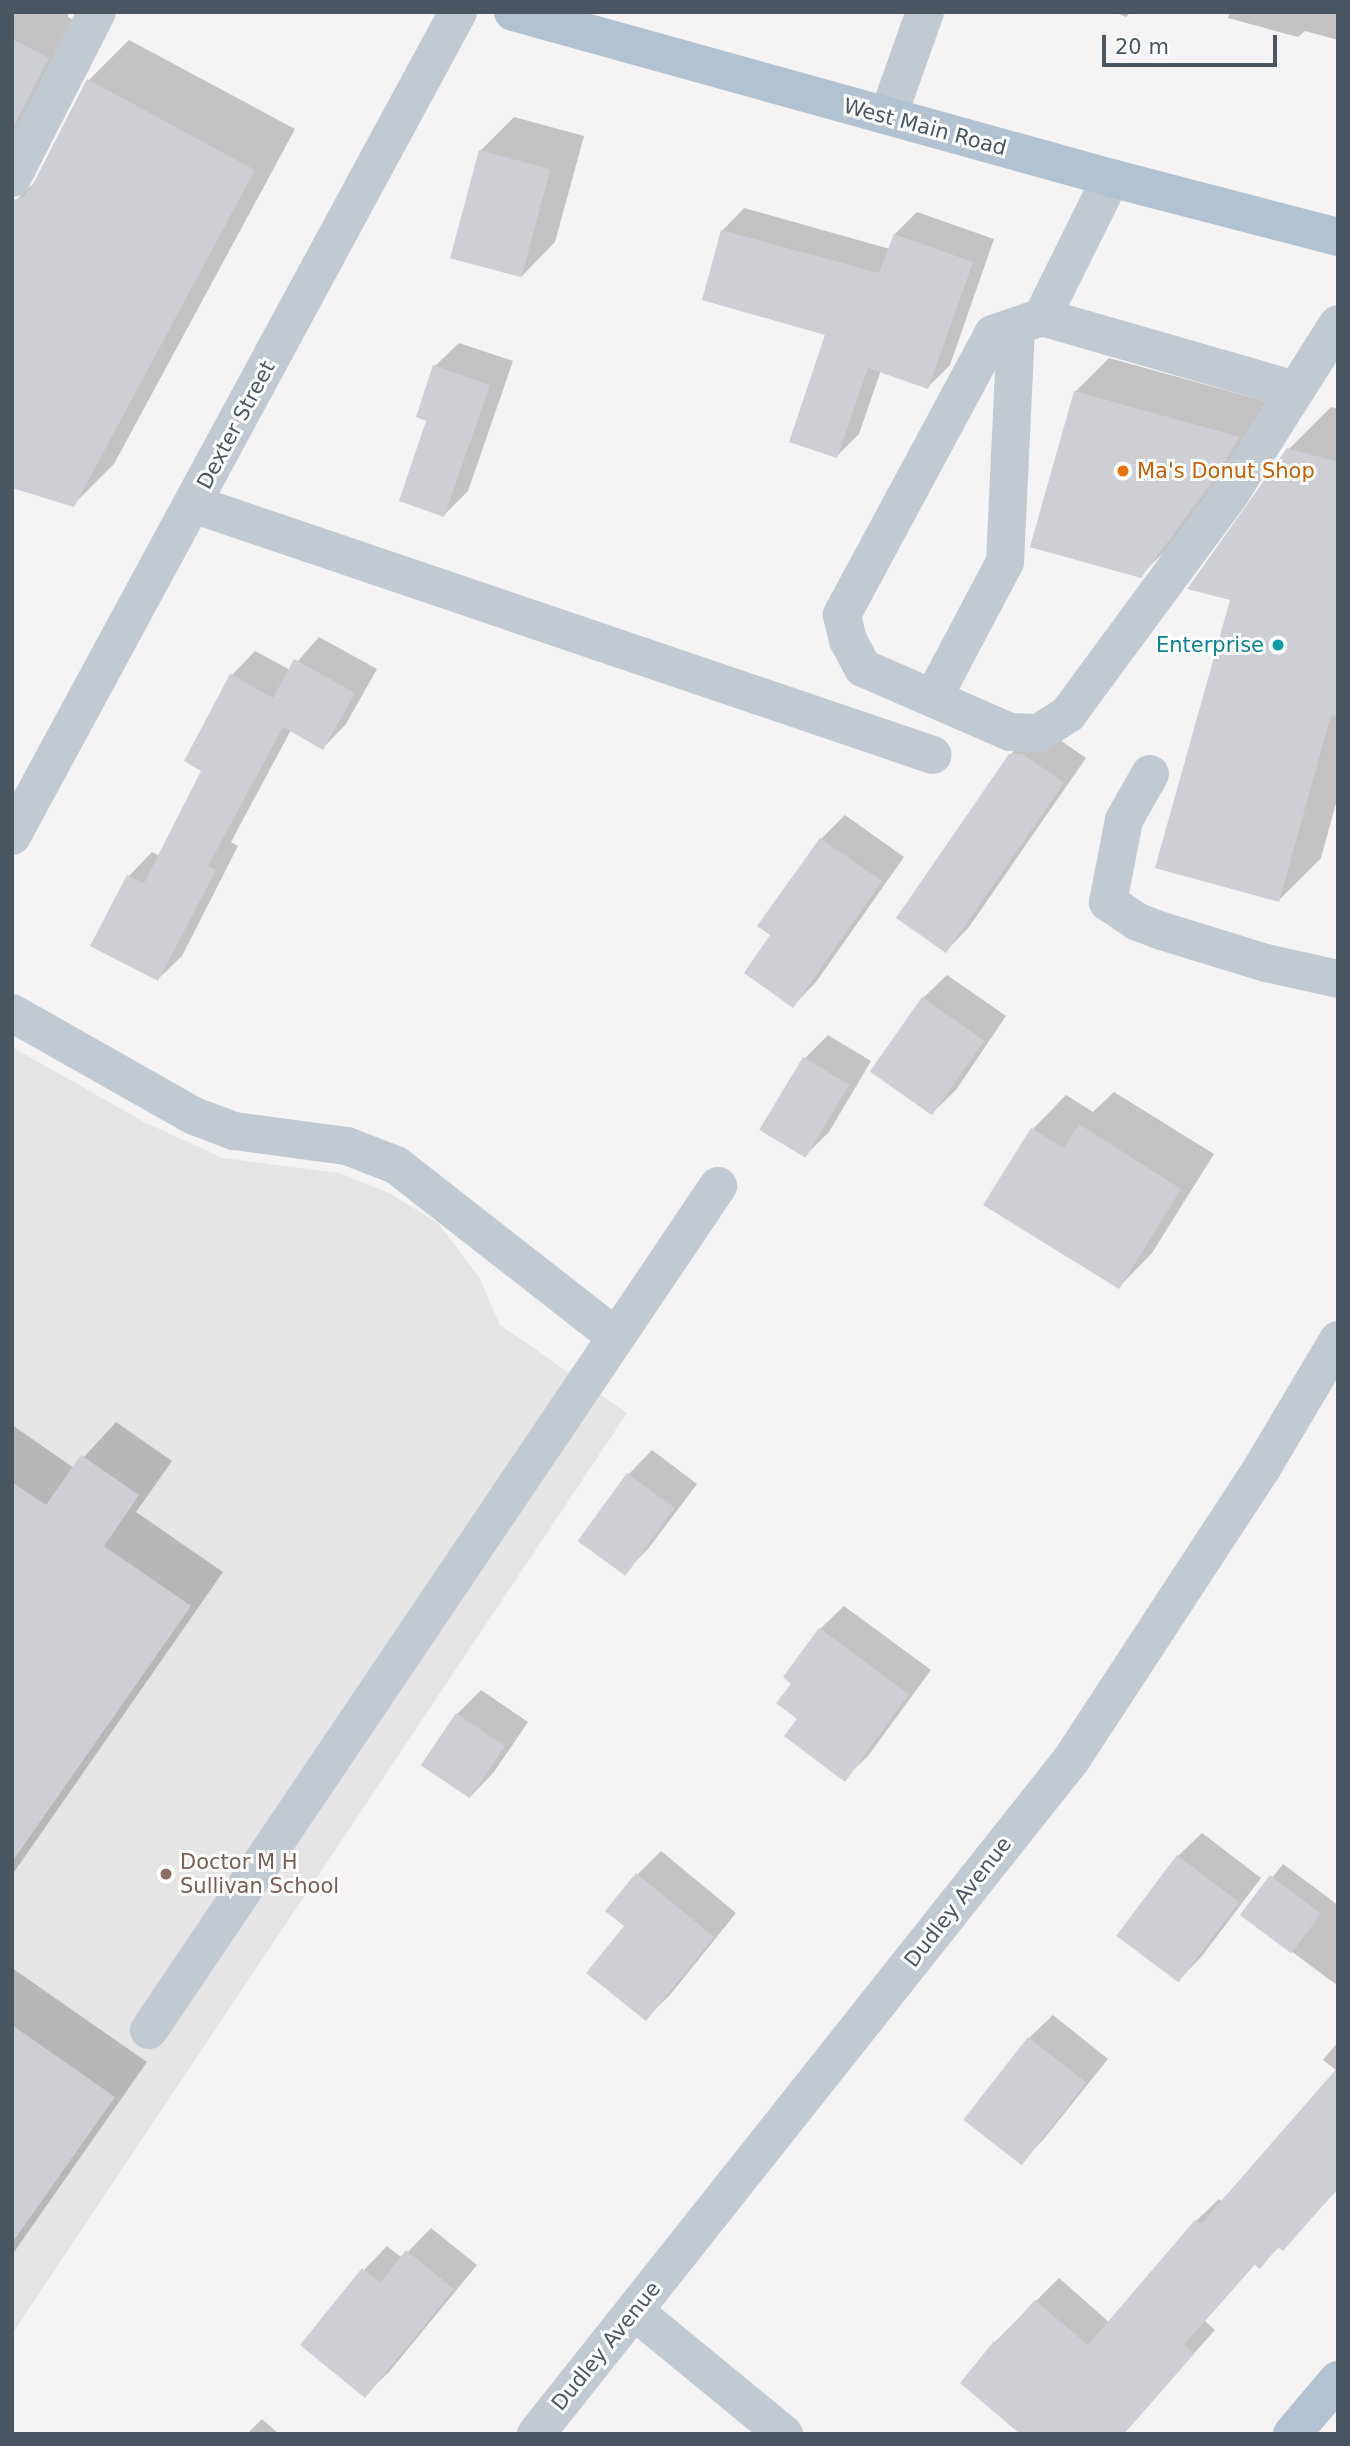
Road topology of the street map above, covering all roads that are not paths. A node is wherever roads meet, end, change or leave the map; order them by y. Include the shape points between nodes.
1 (97, 12) edge
2 (458, 12) edge
3 (513, 12) edge
4 (925, 12) edge
5 (888, 116) junction
6 (12, 178) edge
7 (1111, 178) junction
8 (1338, 237) edge
9 (1029, 322) junction
10 (1338, 324) edge
11 (1295, 390) junction
12 (193, 504) junction
13 (933, 698) junction
14 (933, 755) dead end
15 (1150, 774) dead end
16 (12, 836) edge
17 (1338, 979) edge
18 (12, 1013) edge
19 (718, 1186) dead end
20 (616, 1337) junction
21 (1338, 1339) edge
22 (149, 2030) dead end
23 (634, 2311) junction
24 (1338, 2380) edge
25 (536, 2434) edge
26 (784, 2434) edge
27 (1292, 2434) edge

1 - 6 street
2 - 12 street, Dexter Street
3 - 5 main road, West Main Road
4 - 5 street
5 - 7 main road, West Main Road
7 - 8 main road, West Main Road
7 - 9 street
9 - 11 street
9 - 13 street via 1005,562
9 - 13 street via 993,334 842,615 848,640 863,668
10 - 11 street
11 - 13 street via 1230,494 1068,714 1039,733 1010,732
12 - 14 street
12 - 16 street, Dexter Street
15 - 17 street via 1124,820 1108,902 1162,931 1266,963
18 - 20 street via 194,1116 234,1131 347,1146 396,1165
19 - 20 street
20 - 22 street
21 - 23 street, Dudley Avenue via 1262,1468 1071,1760
23 - 25 street, Dudley Avenue
23 - 26 street
24 - 27 main road

